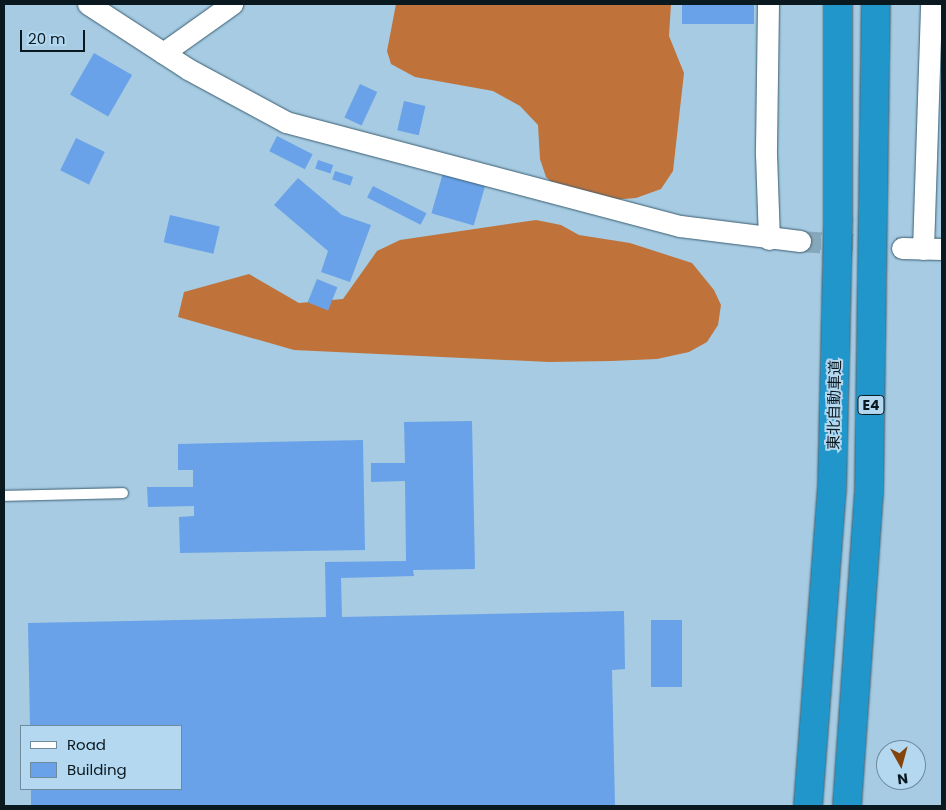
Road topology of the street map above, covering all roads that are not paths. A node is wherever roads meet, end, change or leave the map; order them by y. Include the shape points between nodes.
1 (88, 4) edge
2 (232, 4) edge
3 (768, 4) edge
4 (838, 4) edge
5 (876, 4) edge
6 (931, 4) edge
7 (163, 53) junction
8 (769, 239) junction
9 (800, 241) tunnel mouth
10 (902, 248) tunnel mouth
11 (933, 249) edge
12 (124, 494) dead end
13 (4, 496) edge
14 (808, 805) edge
15 (847, 806) edge

1 - 7 street
2 - 7 street
3 - 8 street via 766,154
4 - 14 highway, 東北自動車道 via 838,219 832,489
5 - 15 highway, E4 via 868,492
6 - 11 street
7 - 8 street via 286,122 680,226
8 - 9 street
10 - 11 street
12 - 13 lane

